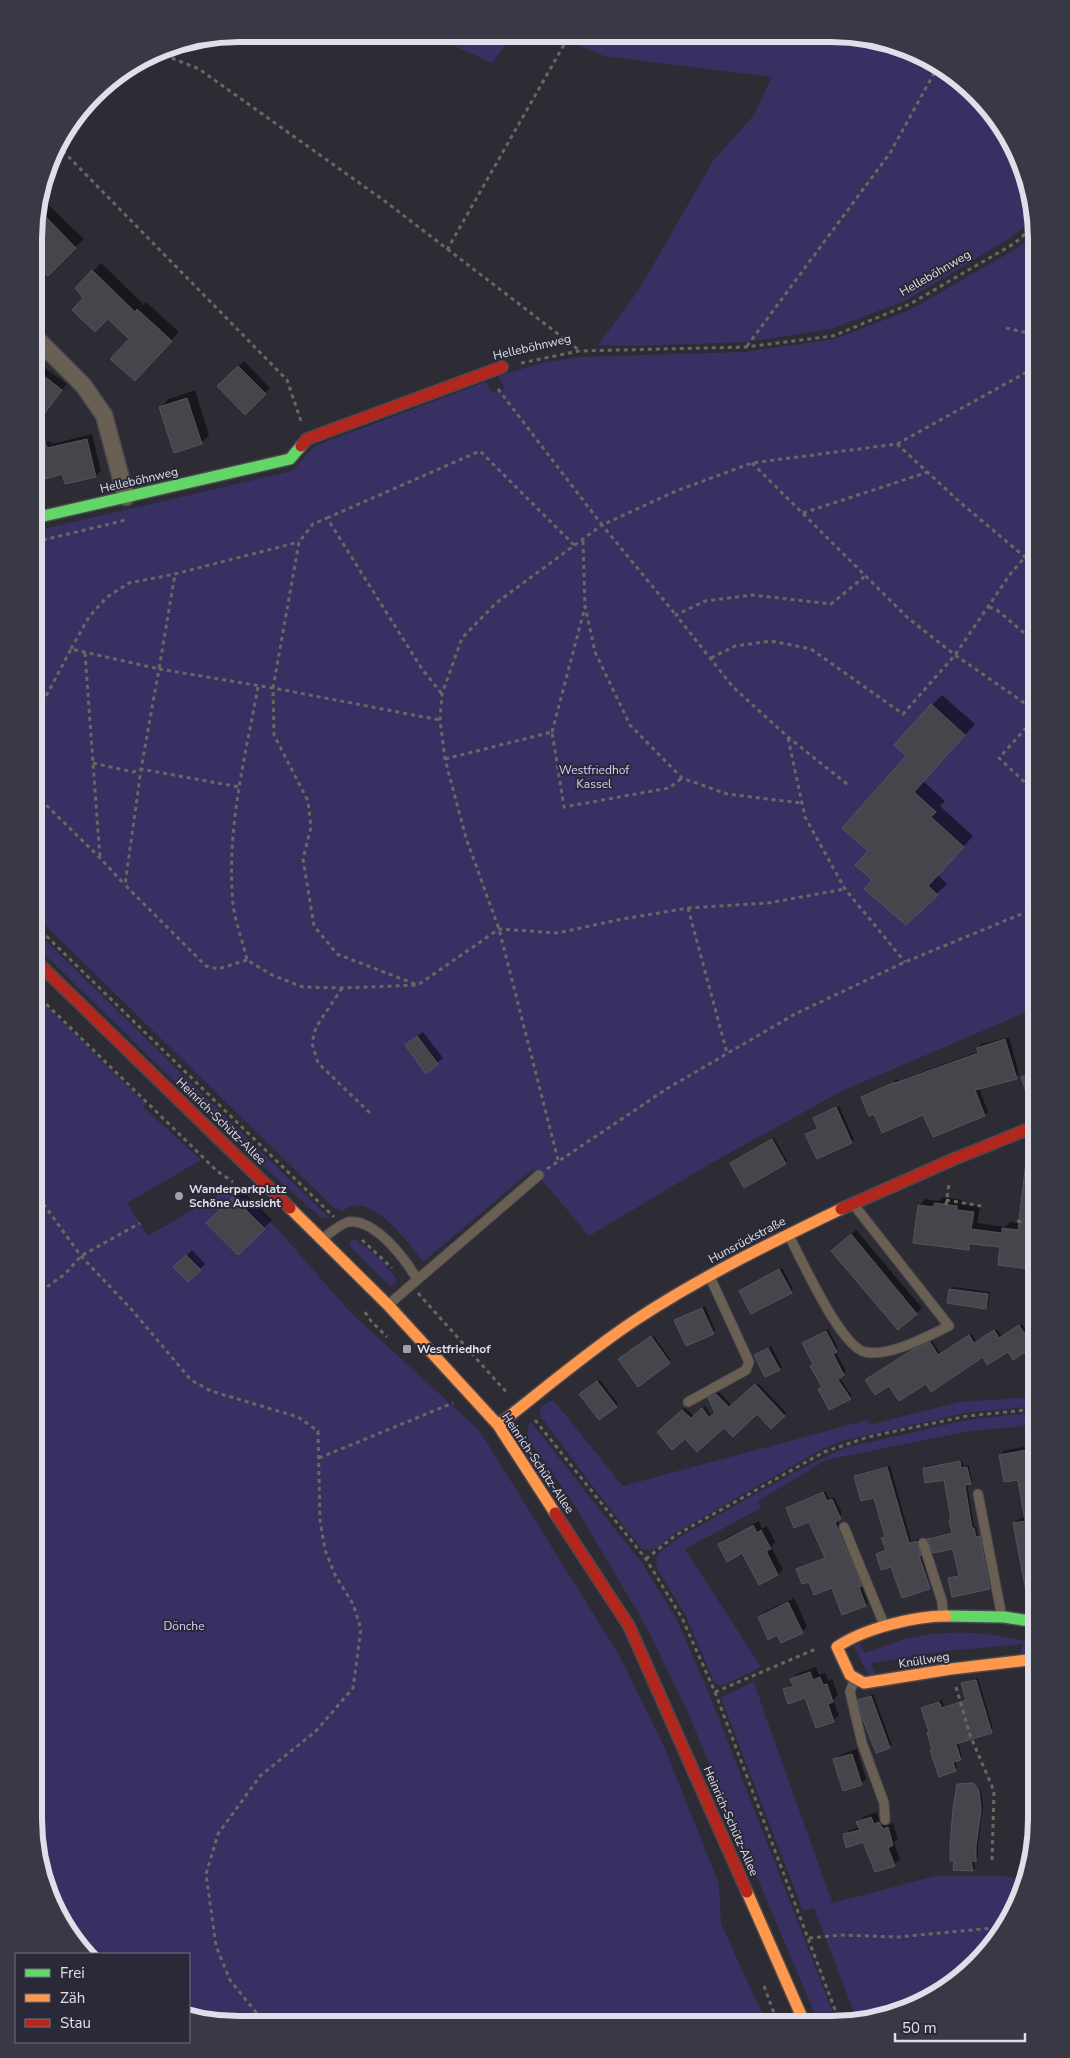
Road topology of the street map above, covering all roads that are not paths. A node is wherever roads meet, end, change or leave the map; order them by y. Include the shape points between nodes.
1 (42, 344) edge
2 (502, 367) road end
3 (126, 497) junction
4 (42, 516) edge
5 (42, 967) edge
6 (1028, 1129) edge
7 (539, 1175) road end
8 (853, 1203) junction
9 (788, 1234) junction
10 (322, 1239) junction
11 (710, 1276) junction
12 (417, 1278) junction
13 (388, 1306) junction
14 (688, 1402) dead end
15 (498, 1425) junction
16 (978, 1494) dead end
17 (844, 1527) dead end
18 (923, 1543) dead end
19 (944, 1616) junction
20 (1002, 1617) junction
21 (1028, 1621) edge
22 (885, 1627) junction
23 (1028, 1660) edge
24 (855, 1678) junction
25 (885, 1820) dead end
26 (801, 2016) edge

1 - 3 street via 83,384 104,414
2 - 3 street, Helleböhnweg via 306,439 290,460
3 - 4 street, Helleböhnweg
5 - 10 street, Heinrich-Schütz-Allee
6 - 8 street, Hunsrückstraße
7 - 12 lane
8 - 9 street, Hunsrückstraße
8 - 9 lane via 949,1326 911,1344 865,1352 850,1341 824,1304
9 - 11 street, Hunsrückstraße
10 - 12 lane via 347,1222 360,1223 376,1231 405,1259
10 - 13 street, Heinrich-Schütz-Allee
11 - 14 lane via 749,1362 746,1370
11 - 15 street, Hunsrückstraße via 654,1308 604,1343
12 - 13 lane
13 - 15 street, Heinrich-Schütz-Allee
15 - 26 street, Heinrich-Schütz-Allee via 629,1626
16 - 20 lane
17 - 22 lane
18 - 19 lane
19 - 20 street
19 - 22 street via 902,1621
20 - 21 street
22 - 24 street via 847,1640 838,1647 850,1675
23 - 24 street, Knüllweg via 864,1683
24 - 25 lane via 850,1692 862,1743 884,1803

